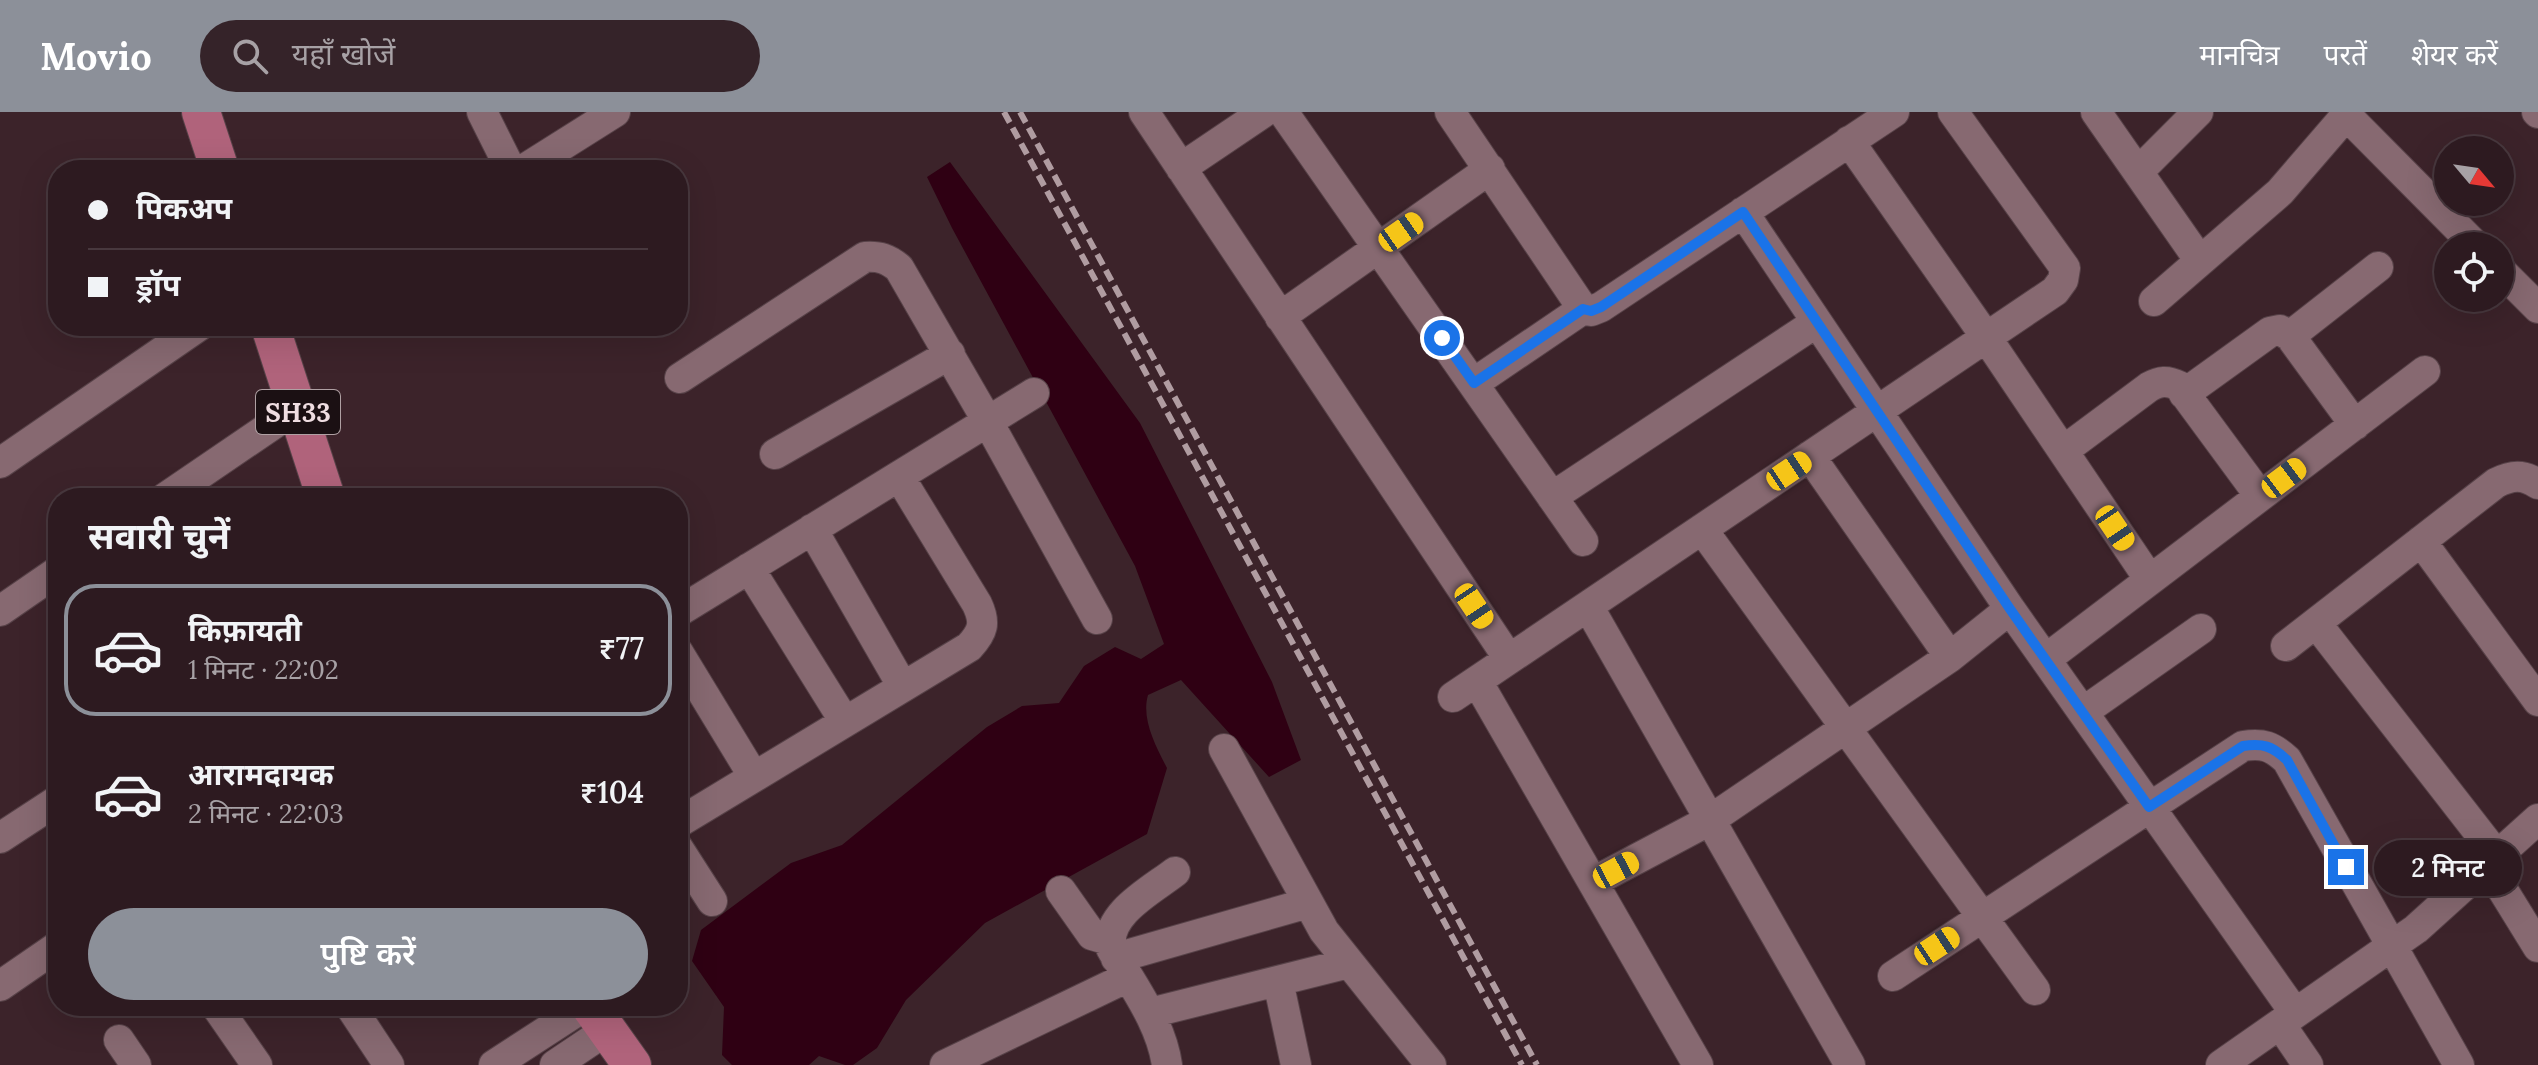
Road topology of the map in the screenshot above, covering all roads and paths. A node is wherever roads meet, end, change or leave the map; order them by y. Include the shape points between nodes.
1 (201, 112) edge
2 (482, 112) edge
3 (1144, 112) edge
4 (1264, 112) edge
5 (1283, 112) edge
6 (1450, 112) edge
7 (1894, 112) edge
8 (1953, 112) edge
9 (2096, 112) edge
10 (2198, 112) edge
11 (2348, 114) edge
12 (603, 115) edge
13 (1849, 141) junction
14 (217, 160) edge
15 (506, 160) edge
16 (538, 160) edge
17 (1181, 168) junction
18 (1490, 169) junction
19 (2138, 172) junction
20 (1743, 212) junction
21 (2462, 232) edge
22 (1379, 248) junction
23 (2200, 261) junction
24 (2378, 267) dead end
25 (2514, 284) edge
26 (2154, 301) dead end
27 (2538, 308) edge
28 (1583, 309) junction
29 (1280, 317) junction
30 (1817, 322) junction
31 (184, 336) edge
32 (273, 336) edge
33 (2290, 336) junction
34 (1986, 337) junction
35 (950, 354) junction
36 (2425, 371) dead end
37 (680, 378) dead end
38 (1474, 383) junction
39 (1034, 393) dead end
40 (2184, 394) junction
41 (297, 408) junction
42 (1876, 411) junction
43 (988, 422) junction
44 (2355, 425) junction
45 (2063, 451) junction
46 (775, 454) dead end
47 (1810, 456) junction
48 (0, 463) edge
49 (899, 476) junction
50 (2538, 484) edge
51 (180, 488) edge
52 (323, 488) edge
53 (2260, 496) junction
54 (1552, 497) junction
55 (812, 529) junction
56 (1702, 529) junction
57 (1583, 541) dead end
58 (2421, 541) junction
59 (749, 568) junction
60 (48, 577) edge
61 (2150, 580) junction
62 (2, 605) edge
63 (688, 606) edge
64 (1588, 606) junction
65 (2010, 609) junction
66 (1097, 619) dead end
67 (2316, 623) junction
68 (2201, 629) dead end
69 (2286, 646) dead end
70 (1950, 657) junction
71 (1509, 659) junction
72 (2046, 659) junction
73 (688, 668) edge
74 (903, 687) junction
75 (2538, 701) edge
76 (2083, 712) junction
77 (845, 722) junction
78 (1846, 728) junction
79 (1224, 749) dead end
80 (754, 777) junction
81 (48, 807) edge
82 (2149, 807) junction
83 (688, 817) edge
84 (2538, 819) edge
85 (1710, 820) junction
86 (0, 838) edge
87 (2493, 862) junction
88 (688, 864) edge
89 (1175, 872) dead end
90 (1593, 882) junction
91 (1061, 891) dead end
92 (712, 901) dead end
93 (1308, 903) junction
94 (1982, 917) junction
95 (2391, 946) junction
96 (2538, 947) edge
97 (48, 953) edge
98 (1118, 958) junction
99 (1349, 963) junction
100 (1893, 976) dead end
101 (1278, 981) junction
102 (0, 986) edge
103 (2035, 990) dead end
104 (1150, 1013) junction
105 (223, 1016) edge
106 (357, 1016) edge
107 (590, 1016) edge
108 (592, 1016) edge
109 (595, 1016) edge
110 (2288, 1018) junction
111 (119, 1040) dead end
112 (136, 1065) edge
113 (257, 1065) edge
114 (389, 1065) edge
115 (494, 1065) edge
116 (555, 1065) edge
117 (632, 1065) edge
118 (945, 1065) edge
119 (1167, 1065) edge
120 (1296, 1065) edge
121 (1431, 1065) edge
122 (1698, 1065) edge
123 (1850, 1065) edge
124 (2221, 1065) edge
125 (2308, 1065) edge
126 (2459, 1065) edge

1 - 14 main road
2 - 15 street
3 - 17 street
4 - 17 street
5 - 22 street
6 - 18 street
7 - 13 street
8 - 34 street via 2065,268 2055,291
9 - 19 street
10 - 19 street
11 - 21 street
11 - 23 street via 2280,192
12 - 16 street
13 - 20 street
13 - 34 street
17 - 29 street
18 - 22 street
18 - 28 street
19 - 23 street
20 - 28 street via 1601,307
20 - 30 street
22 - 29 street
22 - 38 street
23 - 26 street
24 - 33 street
25 - 27 street
28 - 38 street
29 - 71 street
30 - 42 street
30 - 54 street
31 - 48 street
32 - 41 main road, SH33
33 - 40 street via 2270,332
33 - 44 street
34 - 42 street
34 - 45 street
35 - 37 street via 899,268 876,256 865,257
35 - 43 street
35 - 46 street
36 - 44 street
38 - 54 street
39 - 43 street
40 - 45 street via 2170,381 2160,381
40 - 53 street
41 - 51 street
41 - 52 main road, SH33
42 - 47 street
42 - 65 street
43 - 49 street
43 - 66 street
44 - 53 street
45 - 61 street
47 - 56 street
47 - 70 street
49 - 55 street
49 - 74 street via 984,618 981,634 969,647
50 - 58 street via 2511,475
53 - 61 street
54 - 57 street
55 - 59 street
55 - 74 street
56 - 64 street
56 - 78 street
58 - 67 street
58 - 75 street
59 - 63 street
59 - 77 street
60 - 62 street
61 - 72 street
64 - 71 street
64 - 85 street
65 - 70 street
65 - 72 street
67 - 69 street
67 - 87 street
68 - 76 street
70 - 78 street
71 - 90 street via 1465,689
72 - 76 street
73 - 80 street
74 - 77 street
76 - 82 street
77 - 80 street
78 - 85 street
78 - 94 street
79 - 93 street
80 - 83 street
81 - 86 street
82 - 94 street
82 - 95 street via 2243,746 2261,743 2274,748 2287,760
82 - 110 street
84 - 87 street
85 - 90 street
85 - 123 street
87 - 95 street
87 - 96 street
88 - 92 street
89 - 98 street via 1121,915 1111,930
90 - 122 street
91 - 98 street via 1092,935
93 - 98 street
93 - 99 street
94 - 100 street
94 - 103 street
95 - 110 street
95 - 126 street
97 - 102 street
98 - 104 street
98 - 118 street
99 - 101 street
99 - 121 street
101 - 104 street
101 - 120 street
104 - 119 street
105 - 113 street
106 - 114 street
107 - 115 street
108 - 116 street
109 - 117 main road
110 - 124 street
110 - 125 street
111 - 112 street

